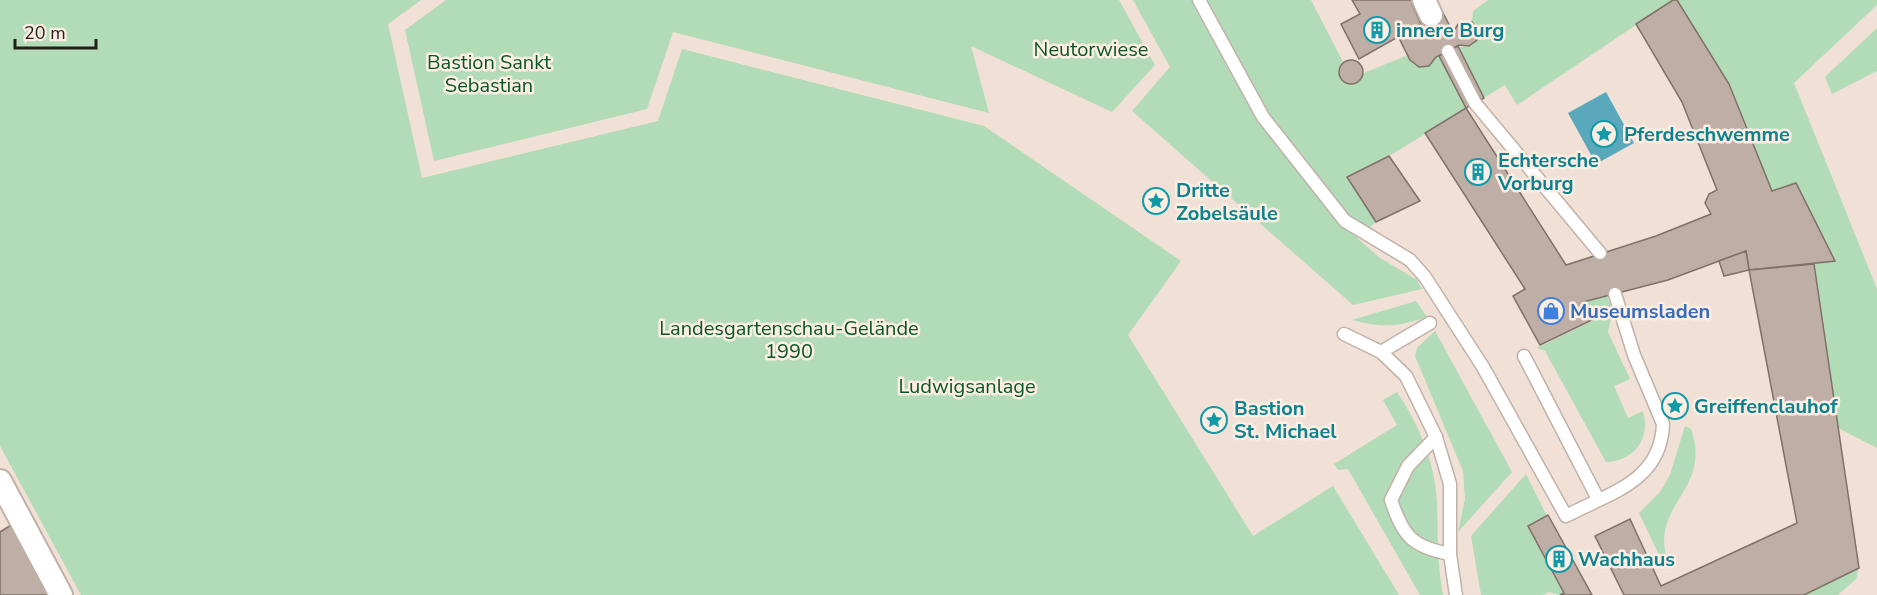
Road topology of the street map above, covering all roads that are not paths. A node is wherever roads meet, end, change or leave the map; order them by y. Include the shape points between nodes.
1 (1199, 0) edge
2 (1448, 51) dead end
3 (1600, 253) dead end
4 (1615, 294) dead end
5 (1430, 323) dead end
6 (1344, 334) dead end
7 (1381, 352) junction
8 (1524, 356) dead end
9 (1436, 437) junction
10 (0, 481) edge
11 (1598, 499) junction
12 (1450, 554) junction
13 (61, 595) edge
14 (1456, 595) edge

1 - 11 lane via 1263,117 1345,221 1410,260 1425,277 1483,367 1566,516
2 - 3 lane via 1475,104
4 - 11 lane via 1634,356 1663,424 1658,451 1647,469 1634,482
5 - 7 lane
6 - 7 lane
7 - 9 lane via 1406,376
8 - 11 lane
9 - 12 lane via 1450,484
9 - 12 lane via 1408,466 1391,500 1399,526 1413,540 1426,550
10 - 13 street
12 - 14 lane

